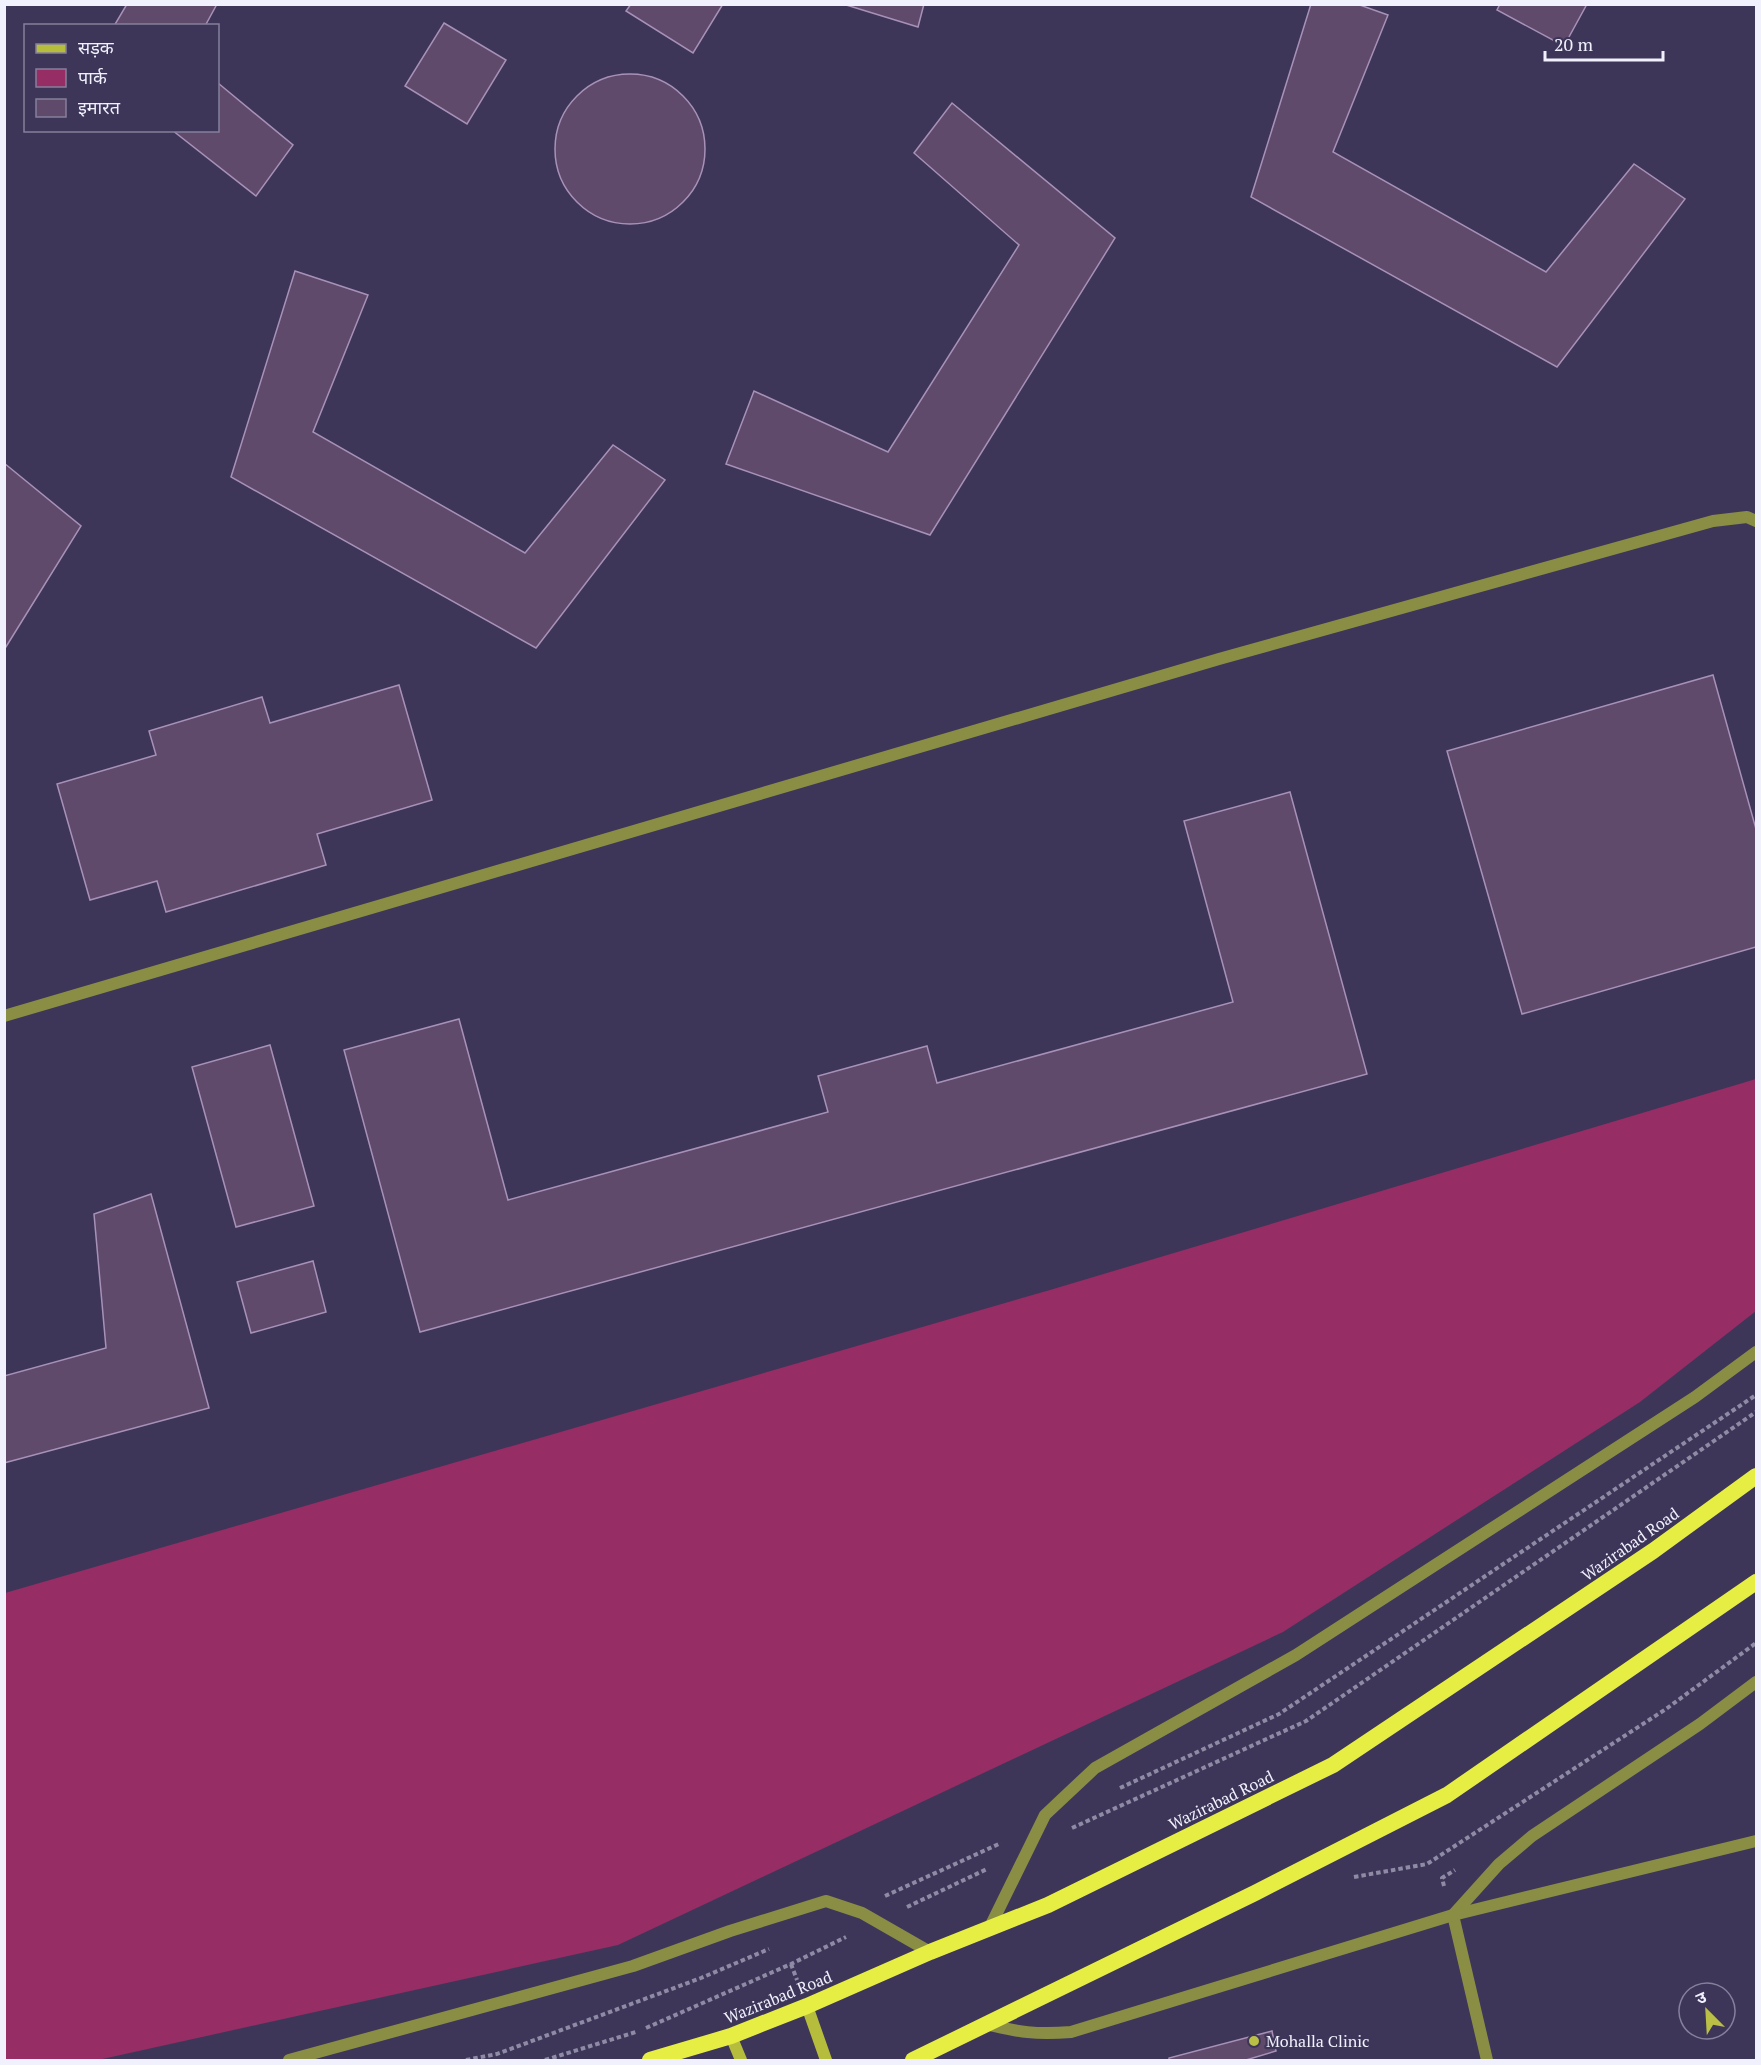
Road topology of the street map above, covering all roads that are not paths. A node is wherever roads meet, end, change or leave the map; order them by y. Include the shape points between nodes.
1 (1756, 521) edge
2 (4, 1016) edge
3 (1756, 1352) edge
4 (1756, 1476) edge
5 (1756, 1582) edge
6 (1756, 1682) edge
7 (1756, 1841) edge
8 (1453, 1916) junction
9 (989, 1929) junction
10 (930, 1952) junction
11 (807, 2006) junction
12 (985, 2024) junction
13 (731, 2036) junction
14 (289, 2061) edge
15 (650, 2061) edge
16 (741, 2061) edge
17 (826, 2061) edge
18 (913, 2061) edge
19 (1487, 2061) edge

1 - 2 street via 1747,517 1713,521 1230,656
3 - 9 street via 1695,1397 1296,1655 1095,1768 1045,1815
4 - 9 highway, Wazirabad Road via 1653,1551 1333,1765 1048,1905
5 - 12 highway via 1447,1795
6 - 8 street via 1532,1836 1499,1864
7 - 8 street
8 - 12 street via 1071,2032 1041,2035
8 - 19 street
9 - 10 highway, Wazirabad Road
10 - 11 highway, Wazirabad Road
10 - 14 street via 862,1913 826,1902 633,1966
11 - 13 highway, Wazirabad Road
11 - 17 main road
12 - 18 highway
13 - 15 highway, Wazirabad Road
13 - 16 main road

